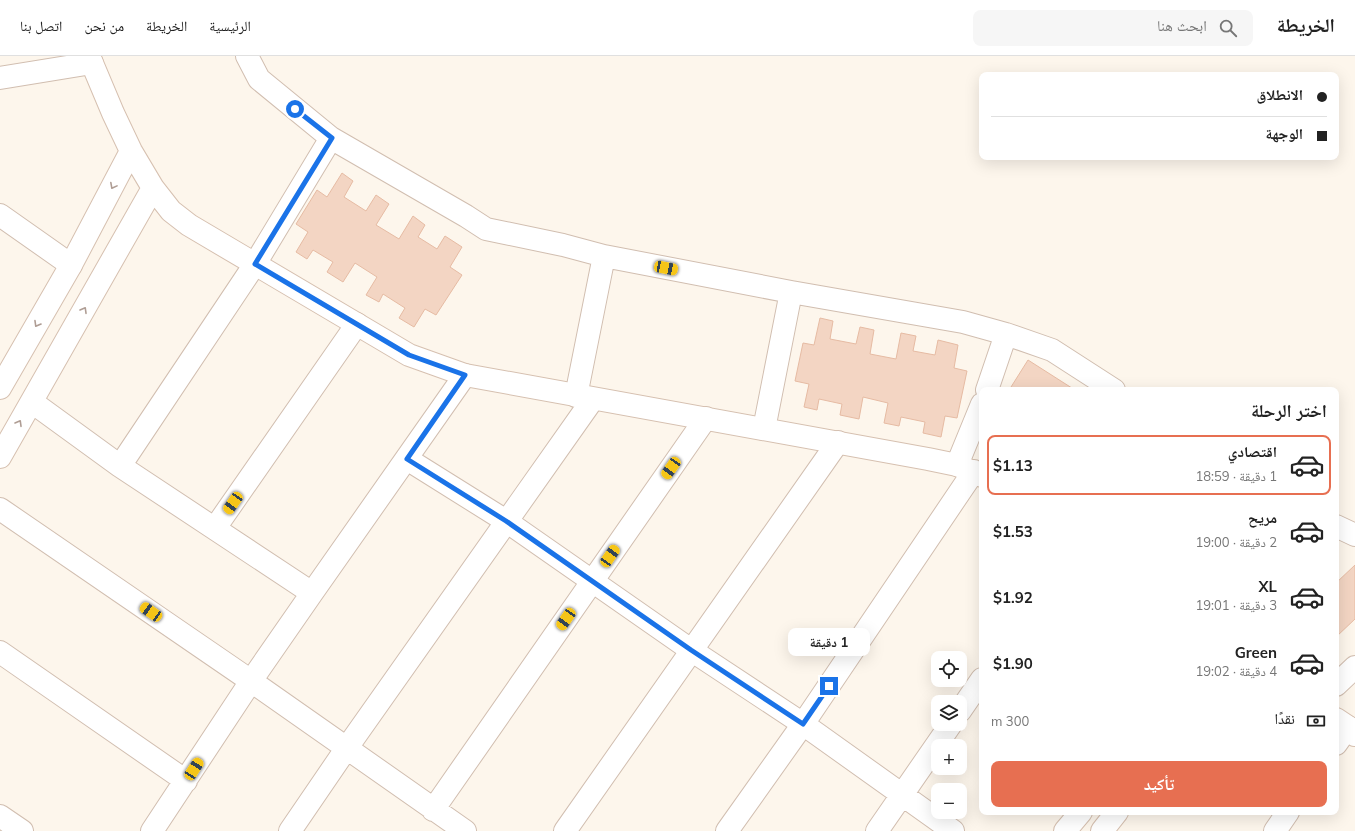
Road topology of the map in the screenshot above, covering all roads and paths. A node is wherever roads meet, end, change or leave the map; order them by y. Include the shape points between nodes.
1 (247, 56) edge
2 (90, 59) edge
3 (0, 78) edge
4 (332, 138) junction
5 (131, 151) junction
6 (153, 188) junction
7 (0, 215) edge
8 (604, 256) junction
9 (255, 264) junction
10 (71, 265) junction
11 (791, 292) junction
12 (357, 324) junction
13 (1006, 334) junction
14 (465, 375) junction
15 (988, 387) edge
16 (1109, 387) edge
17 (0, 388) edge
18 (584, 397) junction
19 (32, 402) junction
20 (706, 418) junction
21 (979, 424) edge
22 (764, 429) junction
23 (838, 442) junction
24 (0, 457) edge
25 (407, 459) junction
26 (120, 466) junction
27 (971, 471) edge
28 (0, 509) edge
29 (506, 521) junction
30 (215, 528) junction
31 (592, 581) junction
32 (312, 593) junction
33 (691, 650) junction
34 (0, 652) edge
35 (1355, 667) edge
36 (251, 681) junction
37 (1339, 682) edge
38 (979, 683) edge
39 (967, 701) edge
40 (803, 724) junction
41 (946, 731) edge
42 (346, 748) junction
43 (186, 781) junction
44 (902, 796) junction
45 (433, 810) junction
46 (1078, 815) edge
47 (1115, 815) edge
48 (1286, 815) edge
49 (0, 816) edge
50 (22, 831) edge
51 (152, 831) edge
52 (290, 831) edge
53 (464, 831) edge
54 (565, 831) edge
55 (727, 831) edge
56 (877, 831) edge
57 (953, 831) edge
58 (1065, 831) edge
59 (1102, 831) edge
60 (1275, 831) edge

1 - 4 street via 259,79
2 - 3 street
2 - 5 street
4 - 8 street via 486,229
4 - 9 street
5 - 6 street
5 -> 10 street
6 - 9 street via 171,211 189,225
19 -> 6 street
7 - 10 street
8 - 11 street
8 - 18 street
9 - 12 street
9 - 26 street
10 -> 17 street
11 - 13 street via 963,322
11 - 22 street
12 - 14 street via 409,355
12 - 30 street
13 - 15 street
13 - 16 street via 1052,350
14 - 18 street
14 - 25 street
18 - 20 street
18 - 29 street
24 -> 19 street
19 - 26 street
20 - 22 street
20 - 31 street
21 - 27 street
22 - 23 street
23 - 27 street via 928,458
23 - 33 street
25 - 29 street
25 - 32 street
26 - 30 street
27 - 40 street
28 - 36 street
29 - 31 street
29 - 42 street
30 - 32 street
31 - 33 street
31 - 45 street
32 - 36 street
33 - 40 street
33 - 54 street
34 - 43 street
35 - 37 street
36 - 42 street
36 - 43 street
38 - 39 street
40 - 44 street
40 - 55 street
41 - 44 street
42 - 45 street
42 - 52 street
43 - 51 street
44 - 56 street
44 - 57 street
45 - 53 street
46 - 58 street
47 - 59 street
48 - 60 street
49 - 50 street

